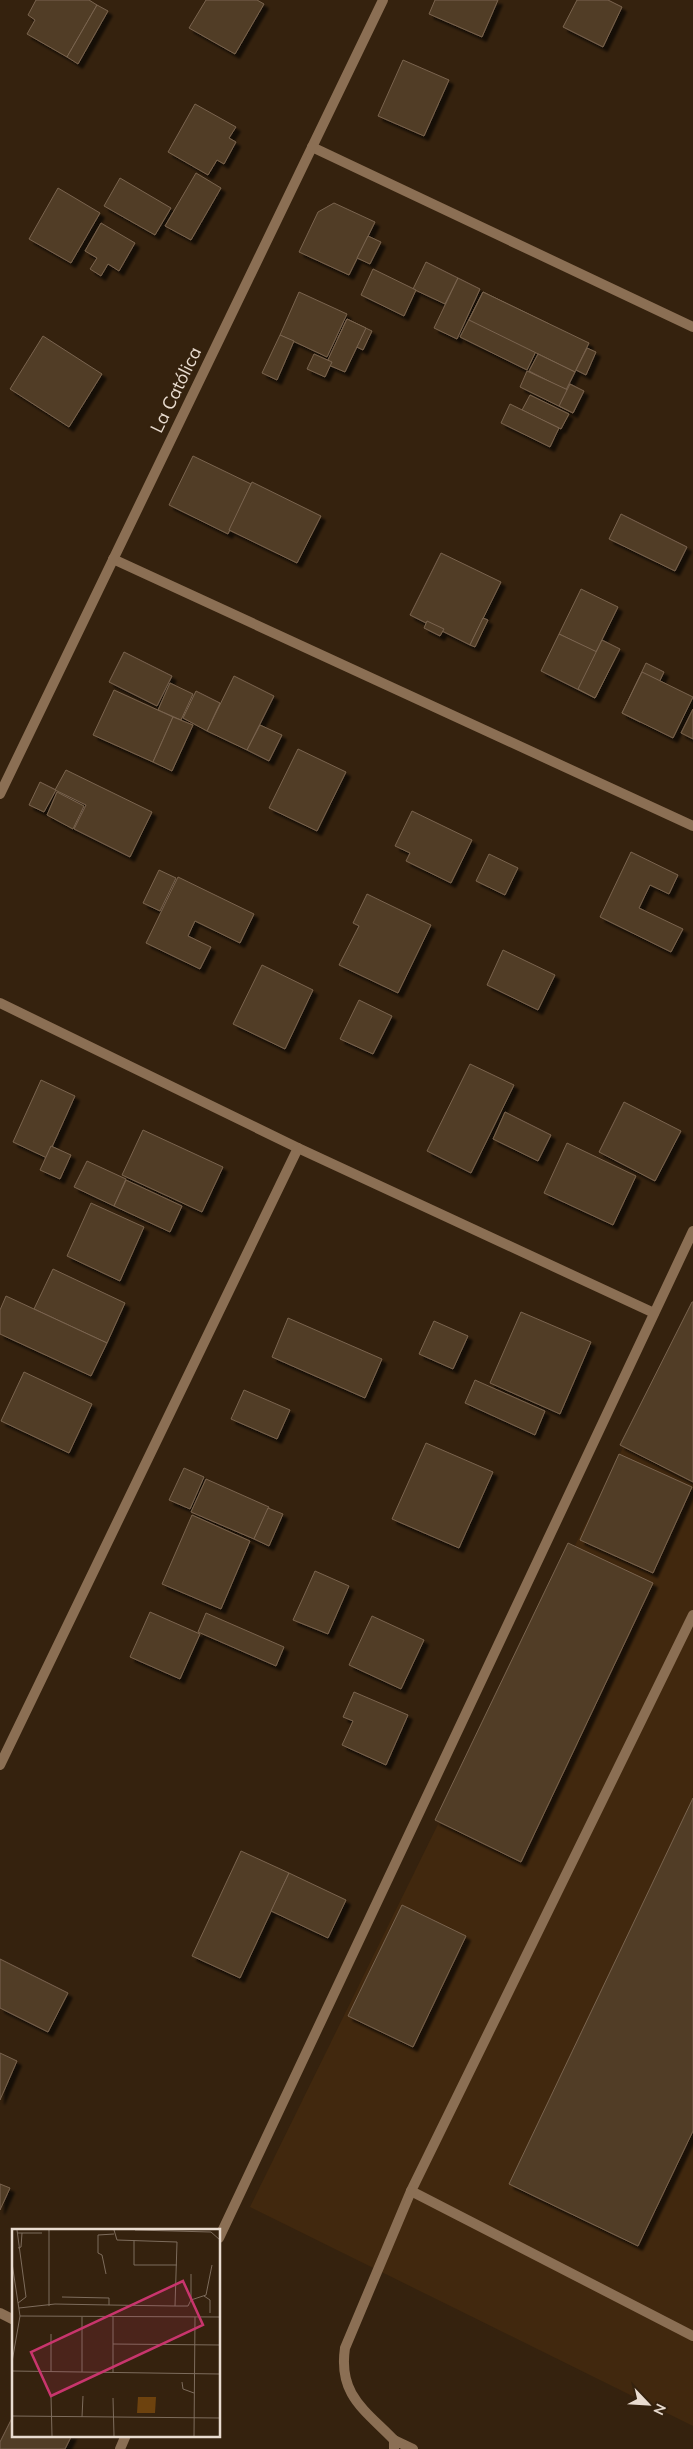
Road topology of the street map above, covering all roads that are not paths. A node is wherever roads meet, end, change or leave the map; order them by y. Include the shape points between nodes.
1 (383, 0) edge
2 (312, 147) junction
3 (693, 327) edge
4 (113, 559) junction
5 (0, 794) edge
6 (693, 826) edge
7 (0, 1003) edge
8 (298, 1148) junction
9 (693, 1231) edge
10 (654, 1314) junction
11 (693, 1616) edge
12 (0, 1765) edge
13 (411, 2191) junction
14 (220, 2236) edge
15 (0, 2313) edge
16 (12, 2319) edge
17 (693, 2336) edge
18 (126, 2436) edge
19 (394, 2445) edge
20 (120, 2449) edge
21 (413, 2449) edge

1 - 2 street, La Católica
2 - 3 street
2 - 4 street, La Católica
4 - 5 street, La Católica
4 - 6 street
7 - 8 street
8 - 10 street
8 - 12 street
9 - 10 street
10 - 14 street
11 - 13 street
13 - 17 street
13 - 19 street via 345,2348 342,2365 349,2393
15 - 16 street
18 - 20 street
19 - 21 street

